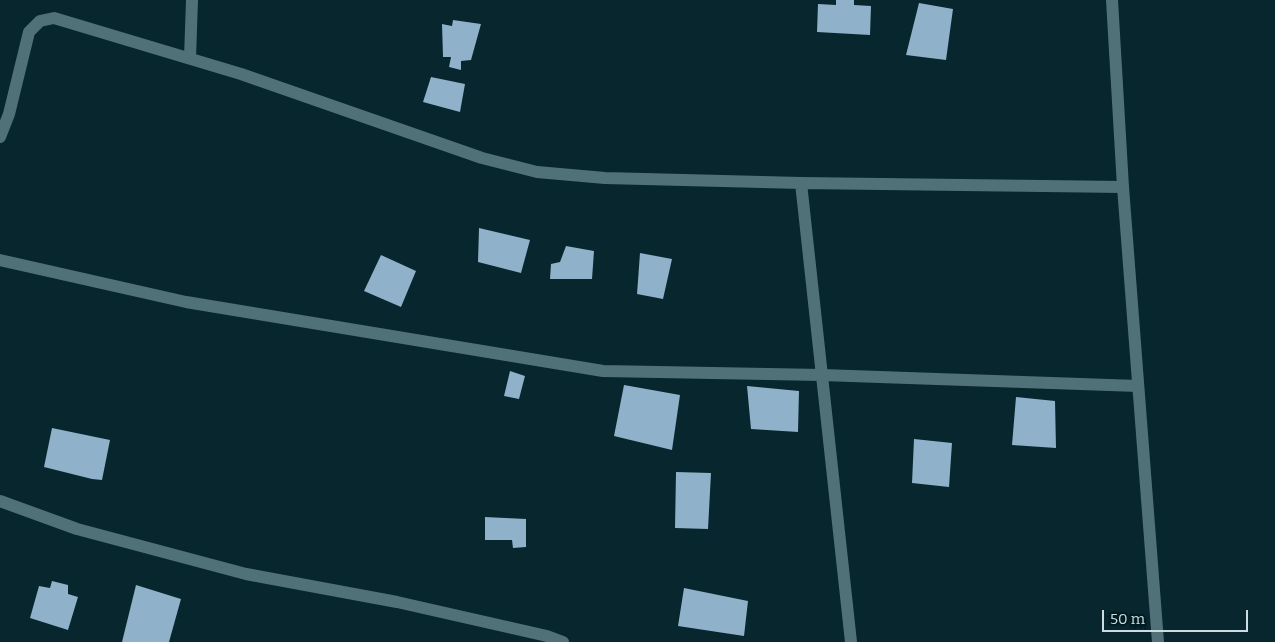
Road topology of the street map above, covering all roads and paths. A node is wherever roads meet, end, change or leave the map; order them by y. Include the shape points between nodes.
1 (192, 0) edge
2 (1112, 0) edge
3 (190, 58) junction
4 (0, 137) edge
5 (801, 182) junction
6 (1123, 187) junction
7 (0, 260) edge
8 (822, 375) junction
9 (1138, 386) junction
10 (0, 501) edge
11 (563, 642) edge
12 (851, 642) edge
13 (1158, 642) edge

1 - 3 street
2 - 6 street
3 - 4 street via 54,18 40,21 29,32 9,114
3 - 5 street via 482,158 537,172 605,178
5 - 6 street
5 - 8 street
6 - 9 street
7 - 8 street via 186,302 603,371
8 - 9 street
8 - 12 street
9 - 13 street
10 - 11 street via 77,528 246,574 406,604

